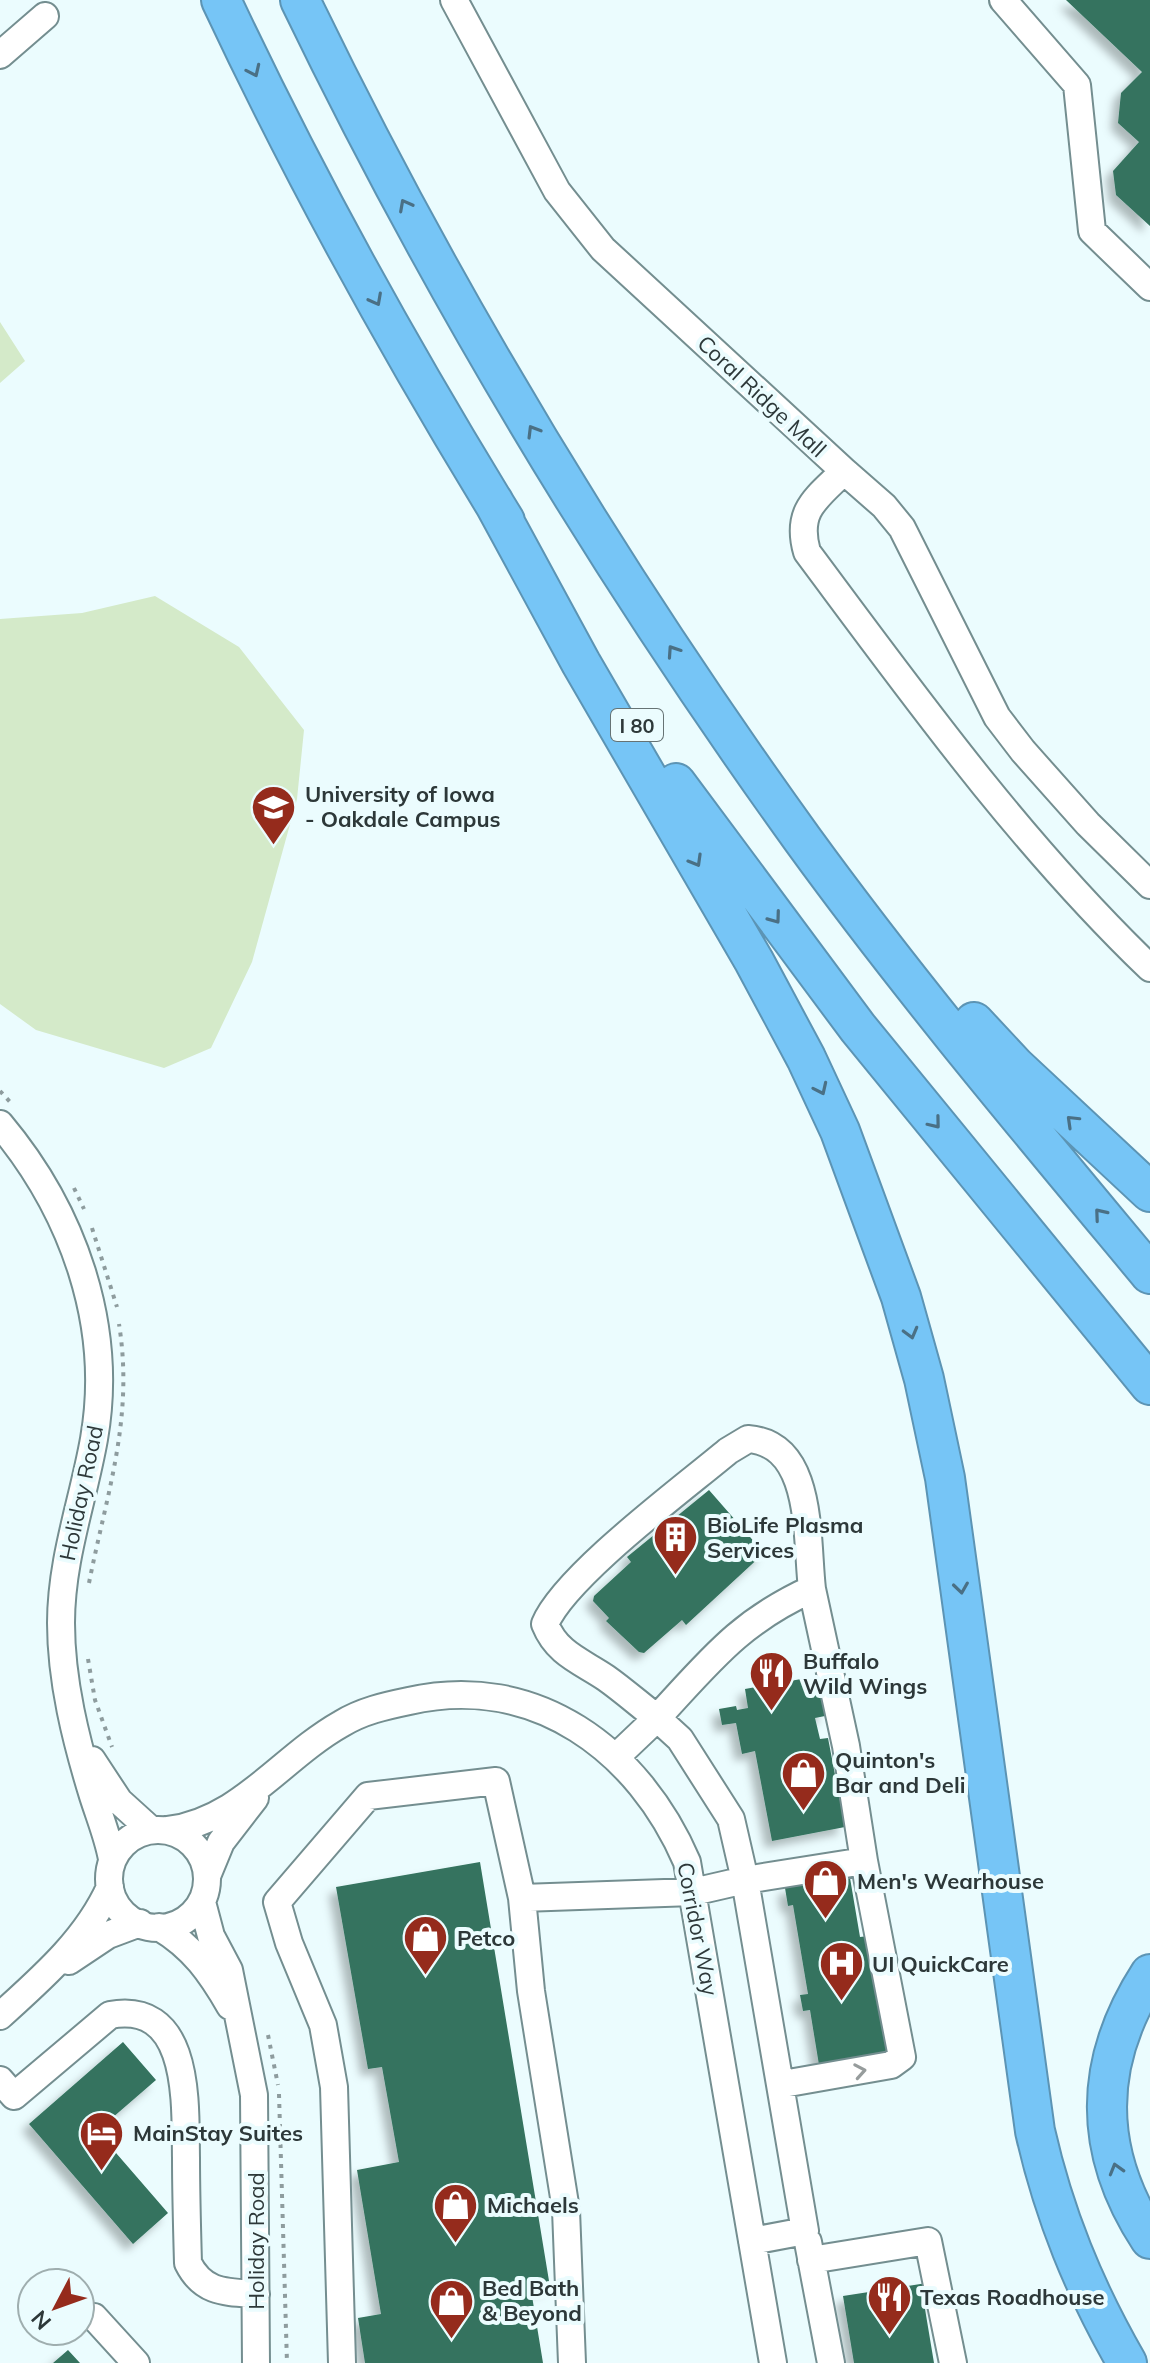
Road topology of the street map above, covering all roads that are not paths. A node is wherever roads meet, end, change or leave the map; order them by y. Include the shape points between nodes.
1 (221, 0) edge
2 (300, 0) edge
3 (454, 0) edge
4 (1003, 0) edge
5 (45, 16) dead end
6 (0, 55) edge
7 (1150, 287) edge
8 (844, 471) junction
9 (493, 501) junction
10 (701, 692) junction
11 (1150, 885) edge
12 (1150, 968) edge
13 (0, 1124) edge
14 (1150, 1192) edge
15 (1150, 1274) edge
16 (1150, 1385) edge
17 (812, 1589) junction
18 (657, 1718) junction
19 (79, 1740) junction
20 (616, 1757) junction
21 (268, 1782) junction
22 (159, 1830) junction
23 (112, 1859) junction
24 (864, 1861) junction
25 (207, 1876) junction
26 (745, 1880) junction
27 (110, 1887) junction
28 (693, 1892) junction
29 (522, 1898) junction
30 (202, 1902) junction
31 (150, 1925) junction
32 (48, 1973) junction
33 (1150, 1974) edge
34 (0, 2016) edge
35 (240, 2024) junction
36 (0, 2080) edge
37 (783, 2084) junction
38 (805, 2231) junction
39 (1150, 2239) edge
40 (752, 2241) junction
41 (811, 2260) junction
42 (256, 2294) junction
43 (96, 2319) edge
44 (136, 2363) edge
45 (256, 2363) edge
46 (342, 2363) edge
47 (572, 2363) edge
48 (773, 2363) edge
49 (831, 2363) edge
50 (953, 2363) edge
51 (1127, 2363) edge

1 -> 9 highway, I 80 via 377,301
10 -> 2 highway via 508,389 436,263
3 - 8 street, Coral Ridge Mall via 575,217 603,249
4 - 7 street via 1077,85 1092,231
5 - 6 street
8 - 11 street via 902,528 997,717
8 - 12 street, Coral Ridge Mall via 808,508 803,522 807,552 995,801
9 -> 16 highway, I 80 via 617,697 805,960
9 -> 51 highway via 806,1058 877,1224 924,1379 945,1478 1035,2131 1061,2230 1091,2300
14 -> 10 highway via 1015,1066 960,1006
15 -> 10 highway via 900,967
13 - 19 street, Holiday Road via 60,1212 87,1285 94,1323 95,1436 70,1538 61,1625 63,1665
17 - 18 street via 771,1607 739,1630
17 - 18 street via 799,1477 778,1448 767,1440 748,1439 598,1561 551,1610 545,1624 565,1653
17 - 24 street
18 - 20 street
18 - 26 street via 680,1739 731,1819
19 - 22 street, Holiday Road via 119,1801
19 - 23 street, Holiday Road
20 - 21 street, Corridor Way via 590,1735 522,1704 456,1694 360,1713
20 - 28 street, Corridor Way via 658,1805 675,1834
21 - 22 street, Corridor Way via 194,1827
21 - 25 street, Corridor Way via 221,1842
22 - 23 street via 133,1836
22 - 25 street, Holiday Road via 193,1844
23 - 27 street, Holiday Road
24 - 26 street
37 -> 24 street via 891,2065 902,2057
25 - 30 street, Holiday Road
26 - 28 street
26 - 37 street
27 - 31 street, Holiday Road via 117,1907
27 - 32 street via 94,1919
28 - 29 street
28 - 40 street, Corridor Way
29 - 46 street via 496,1781 368,1796 277,1902 323,2025 334,2087
29 - 47 street via 531,1991 566,2210
30 - 31 street via 181,1923
30 - 35 street, Holiday Road via 229,1970
31 - 32 street via 108,1935
31 - 35 street, Holiday Road via 184,1942 204,1964
32 - 34 street
39 -> 33 highway via 1114,2166 1106,2104 1115,2047
35 - 42 street, Holiday Road via 256,2119
36 - 42 street via 14,2096 110,2015 124,2013 155,2023 177,2055 185,2087 188,2263 199,2281 218,2292
37 - 38 street
38 - 40 street
38 - 41 street
40 - 48 street, Corridor Way
41 - 49 street
41 - 50 street via 928,2241
42 - 45 street, Holiday Road
43 - 44 street

